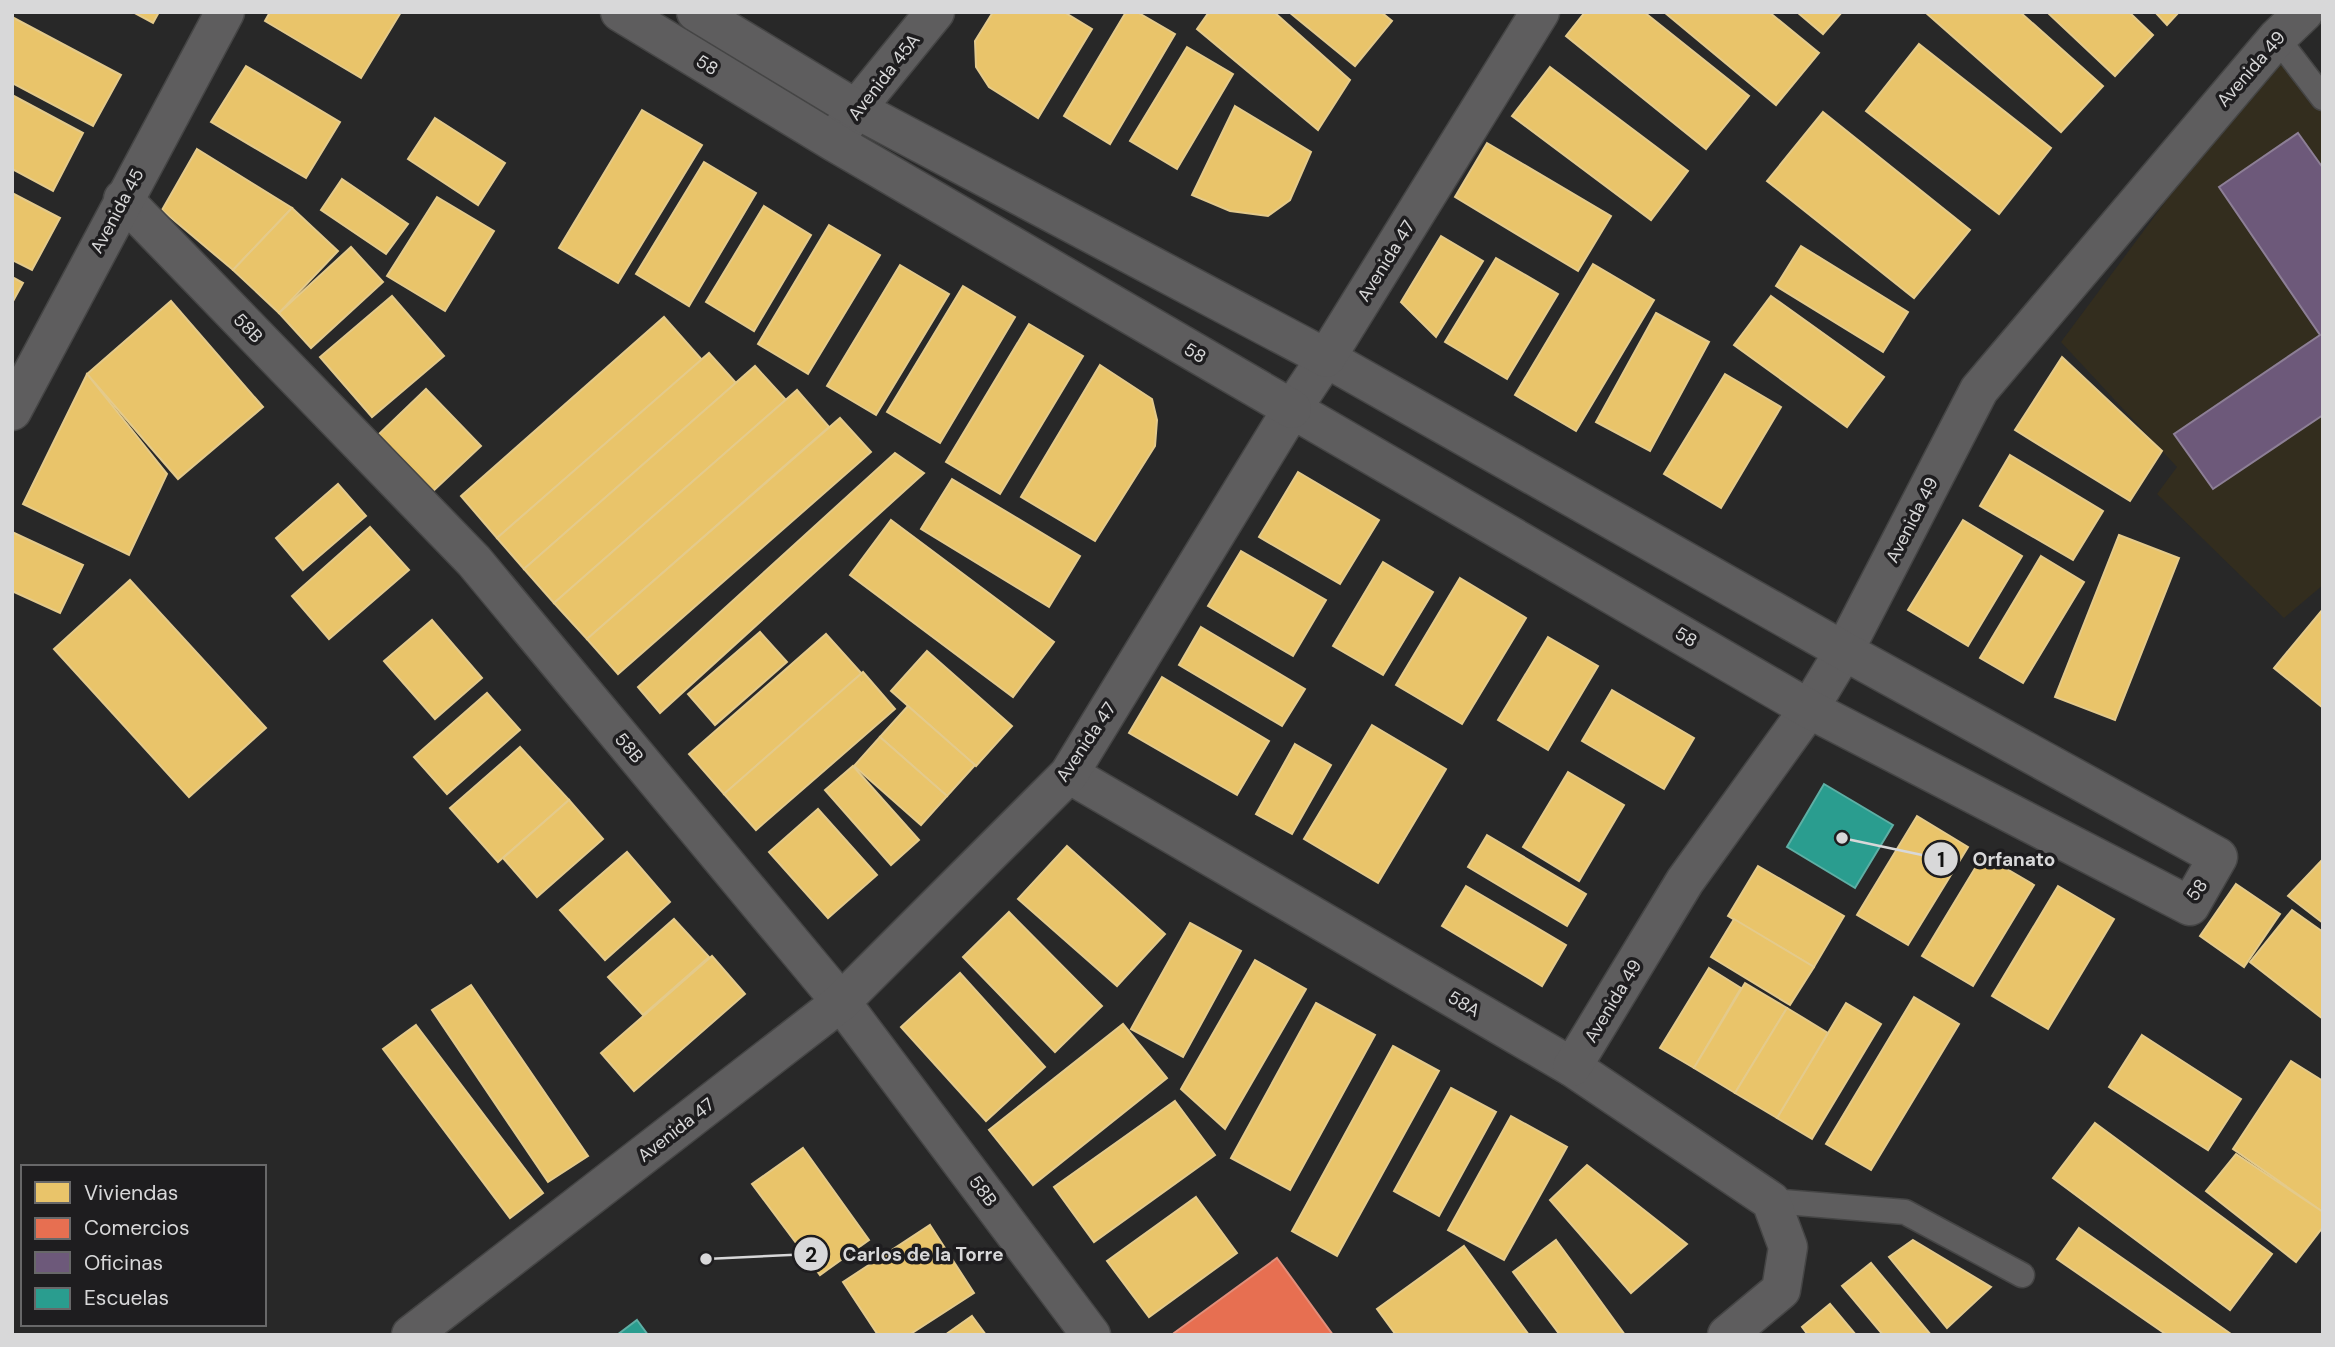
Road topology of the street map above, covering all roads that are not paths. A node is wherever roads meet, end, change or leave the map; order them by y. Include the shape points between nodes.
1 (225, 12) edge
2 (620, 12) edge
3 (696, 12) edge
4 (935, 12) edge
5 (1540, 12) edge
6 (2291, 25) edge
7 (2323, 98) edge
8 (856, 109) junction
9 (834, 142) junction
10 (122, 199) junction
11 (1326, 358) junction
12 (1292, 409) junction
13 (12, 411) edge
14 (1844, 652) junction
15 (1809, 709) junction
16 (1069, 774) junction
17 (841, 1002) junction
18 (1572, 1068) junction
19 (1770, 1201) junction
20 (2022, 1275) dead end
21 (411, 1335) edge
22 (1091, 1335) edge
23 (1727, 1335) edge

1 - 10 street, Avenida 45
2 - 9 street, 58
3 - 8 street, 58
4 - 8 street, Avenida 45A
5 - 11 street, Avenida 47
6 - 7 lane
6 - 14 street, Avenida 49 via 1979,390
8 - 9 street, Avenida 45A
8 - 11 street, 58
9 - 12 street, 58
10 - 13 street, Avenida 45
10 - 17 street, 58B via 474,561
11 - 12 street, Avenida 47
11 - 14 street, 58
12 - 15 street, 58
12 - 16 street, Avenida 47
14 - 15 street, Avenida 49
14 - 15 street, 58 via 2218,857 2190,906
15 - 18 street, Avenida 49 via 1685,881
16 - 17 street, Avenida 47
16 - 18 street, 58A
17 - 21 street, Avenida 47
17 - 22 street, 58B
18 - 19 street, 58A
19 - 20 lane via 1905,1212
19 - 23 street via 1788,1247 1780,1290

